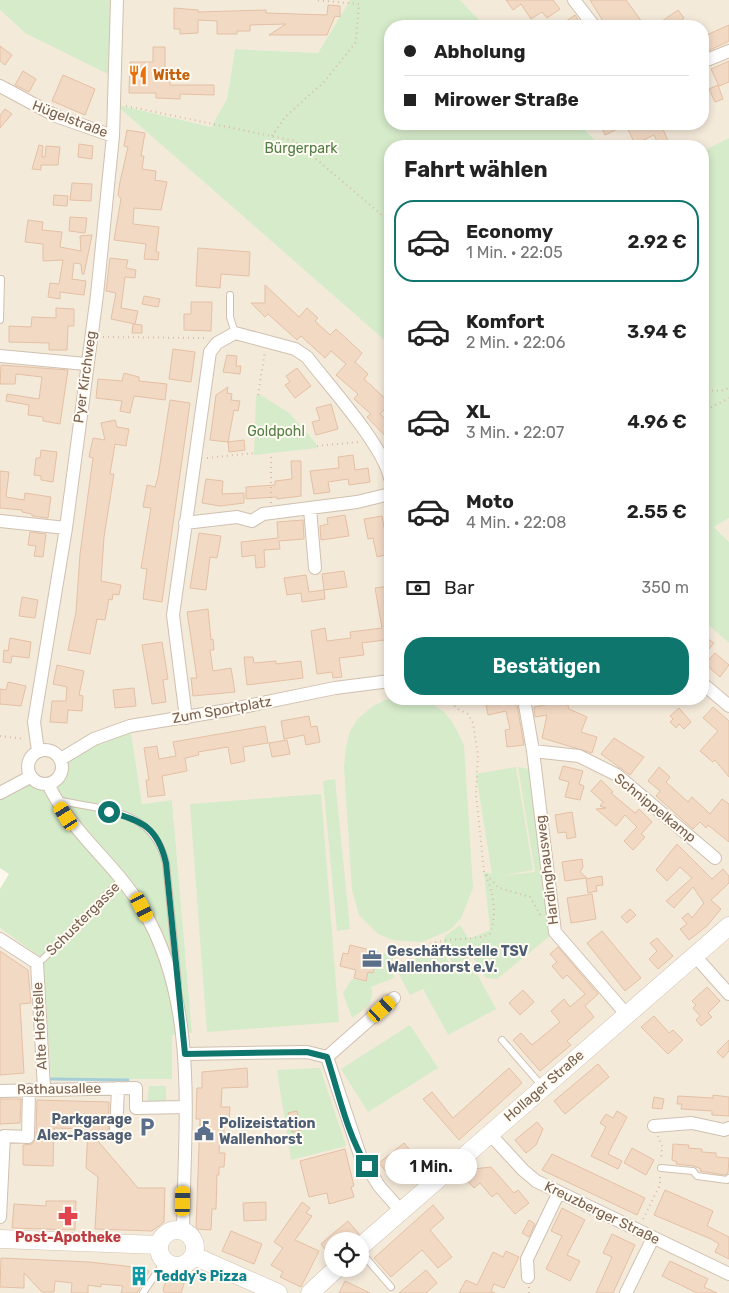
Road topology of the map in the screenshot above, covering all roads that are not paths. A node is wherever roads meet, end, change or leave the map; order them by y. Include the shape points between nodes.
1 (117, 0) edge
2 (574, 0) edge
3 (589, 20) edge
4 (729, 51) edge
5 (709, 59) edge
6 (0, 86) edge
7 (113, 136) junction
8 (1, 279) edge
9 (230, 295) dead end
10 (0, 320) edge
11 (235, 334) junction
12 (0, 356) edge
13 (86, 364) junction
14 (384, 462) edge
15 (384, 495) edge
16 (310, 509) junction
17 (0, 521) edge
18 (185, 523) junction
19 (66, 528) junction
20 (315, 568) dead end
21 (384, 681) edge
22 (709, 689) edge
23 (525, 705) edge
24 (729, 706) edge
25 (186, 718) junction
26 (37, 746) junction
27 (533, 751) junction
28 (61, 759) junction
29 (30, 777) junction
30 (48, 784) junction
31 (0, 793) edge
32 (56, 800) junction
33 (715, 858) dead end
34 (122, 879) junction
35 (729, 926) edge
36 (0, 939) edge
37 (695, 956) junction
38 (40, 961) junction
39 (729, 994) edge
40 (394, 998) dead end
41 (627, 1015) junction
42 (502, 1040) dead end
43 (185, 1054) junction
44 (327, 1057) junction
45 (542, 1087) junction
46 (118, 1088) junction
47 (44, 1089) junction
48 (30, 1090) junction
49 (0, 1091) edge
50 (185, 1106) junction
51 (654, 1126) road end
52 (729, 1128) edge
53 (116, 1132) dead end
54 (489, 1133) junction
55 (661, 1168) road end
56 (729, 1178) edge
57 (559, 1192) junction
58 (401, 1211) junction
59 (0, 1217) edge
60 (182, 1231) junction
61 (653, 1238) junction
62 (0, 1239) edge
63 (369, 1239) edge
64 (162, 1254) junction
65 (194, 1256) junction
66 (369, 1261) edge
67 (729, 1274) edge
68 (327, 1277) edge
69 (528, 1277) dead end
70 (391, 1287) dead end
71 (143, 1293) edge
72 (278, 1293) edge
73 (310, 1293) edge
74 (626, 1293) edge

1 - 7 street, Pyer Kirchweg
2 - 3 street
4 - 5 street
6 - 7 street, Hügelstraße via 56,116
7 - 13 street, Pyer Kirchweg via 97,295
8 - 10 lane
9 - 11 lane via 230,317
11 - 14 street via 295,349 307,357 371,440
11 - 18 street via 217,343 210,352
12 - 13 street
13 - 19 street, Pyer Kirchweg
15 - 16 street
16 - 18 street via 263,514 252,521 237,517
16 - 20 street
17 - 19 street
18 - 25 street via 173,615
19 - 26 street, Pyer Kirchweg via 34,722
21 - 25 street, Zum Sportplatz
22 - 24 street
23 - 27 street, Hardinghausweg
25 - 28 street, Zum Sportplatz via 110,732
26 - 28 street
26 - 29 street, Pyer Kirchweg via 27,765
27 - 33 street, Schnippelkamp via 579,756 617,775
27 - 41 street, Hardinghausweg via 555,932
28 - 30 street via 60,776
29 - 30 street via 41,784
29 - 31 street
30 - 32 street
32 - 34 street via 78,832
32 - 43 lane via 126,816 142,822 155,834 166,863
34 - 38 lane, Schustergasse
34 - 43 street via 142,907 156,935 172,985
35 - 37 street, Hollager Straße
36 - 38 street
37 - 39 street
37 - 41 street, Hollager Straße
38 - 47 street, Alte Hofstelle
40 - 44 street
41 - 45 street, Hollager Straße
42 - 45 lane
43 - 44 street via 307,1052
43 - 50 street
44 - 58 street via 360,1155 379,1186
45 - 54 street, Hollager Straße
46 - 47 street, Rathausallee
46 - 50 street, Rathausallee via 136,1088 136,1108
46 - 53 street, Rathausallee
47 - 48 street, Rathausallee
48 - 49 street, Rathausallee
48 - 59 street via 28,1137 4,1136
50 - 60 street
51 - 52 street via 692,1124 724,1130
54 - 57 street, Kreuzberger Straße via 522,1170
54 - 58 street, Hollager Straße
55 - 56 lane via 693,1171 697,1176
57 - 61 street, Kreuzberger Straße
57 - 69 street via 527,1259
58 - 63 street, Hollager Straße
60 - 64 street via 170,1231 161,1240
60 - 65 street via 195,1244
61 - 67 street, Kreuzberger Straße
61 - 74 street
62 - 64 street
64 - 65 street via 169,1265 180,1266
64 - 71 lane
65 - 72 street
66 - 70 lane
68 - 73 street

